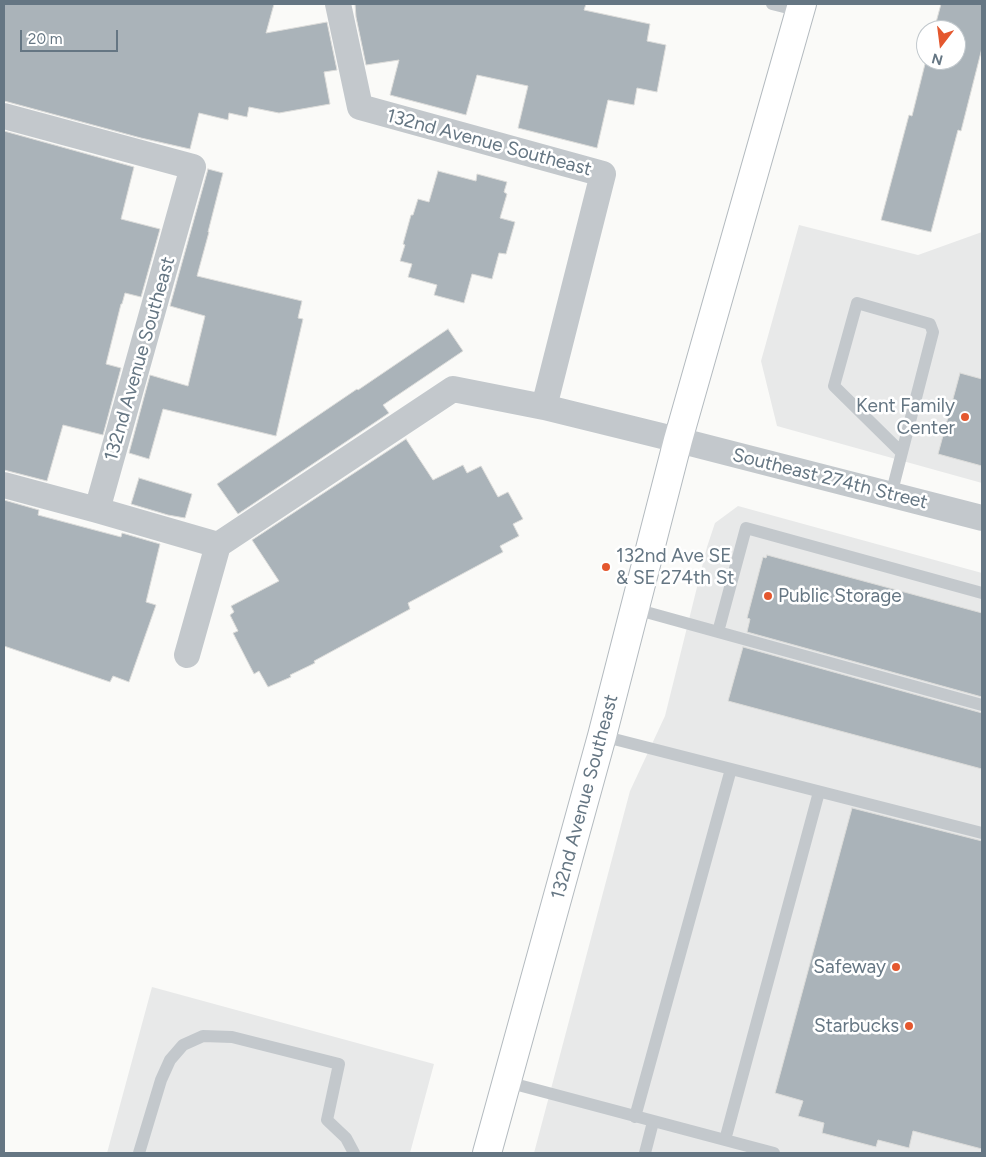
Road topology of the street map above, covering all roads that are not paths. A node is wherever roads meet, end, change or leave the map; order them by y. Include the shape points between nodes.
1 (338, 4) edge
2 (772, 4) edge
3 (801, 8) edge
4 (4, 116) edge
5 (544, 407) junction
6 (678, 440) junction
7 (902, 452) junction
8 (4, 485) edge
9 (891, 495) junction
10 (97, 510) junction
11 (982, 518) edge
12 (218, 545) junction
13 (982, 593) edge
14 (635, 609) junction
15 (718, 632) junction
16 (187, 655) dead end
17 (982, 704) edge
18 (602, 736) junction
19 (731, 769) junction
20 (819, 792) junction
21 (982, 833) edge
22 (507, 1082) junction
23 (635, 1117) junction
24 (654, 1122) junction
25 (725, 1140) junction
26 (745, 1149) edge
27 (140, 1153) edge
28 (354, 1153) edge
29 (487, 1153) edge
30 (645, 1153) edge
31 (774, 1153) edge

1 - 5 street, 132nd Avenue Southeast via 360,107 604,174
2 - 3 lane
3 - 6 main road, 132nd Avenue Southeast
4 - 10 street, 132nd Avenue Southeast via 194,167
5 - 6 street
5 - 12 street via 453,389
6 - 9 street, Southeast 274th Street
6 - 14 main road, 132nd Avenue Southeast
7 - 7 lane via 933,332 930,324 857,303 834,386
7 - 9 lane
8 - 10 street
9 - 11 street, Southeast 274th Street
10 - 12 street
12 - 16 street
13 - 15 lane via 746,528
14 - 15 lane
14 - 18 main road, 132nd Avenue Southeast
15 - 17 lane
18 - 19 lane
18 - 22 main road, 132nd Avenue Southeast
19 - 20 lane
19 - 23 lane
20 - 21 lane
20 - 25 lane
22 - 23 lane
22 - 29 main road, 132nd Avenue Southeast
23 - 24 lane
24 - 25 lane
24 - 30 lane
25 - 26 lane
26 - 31 lane
27 - 28 lane via 170,1060 183,1045 203,1036 232,1037 339,1064 327,1120 346,1138

